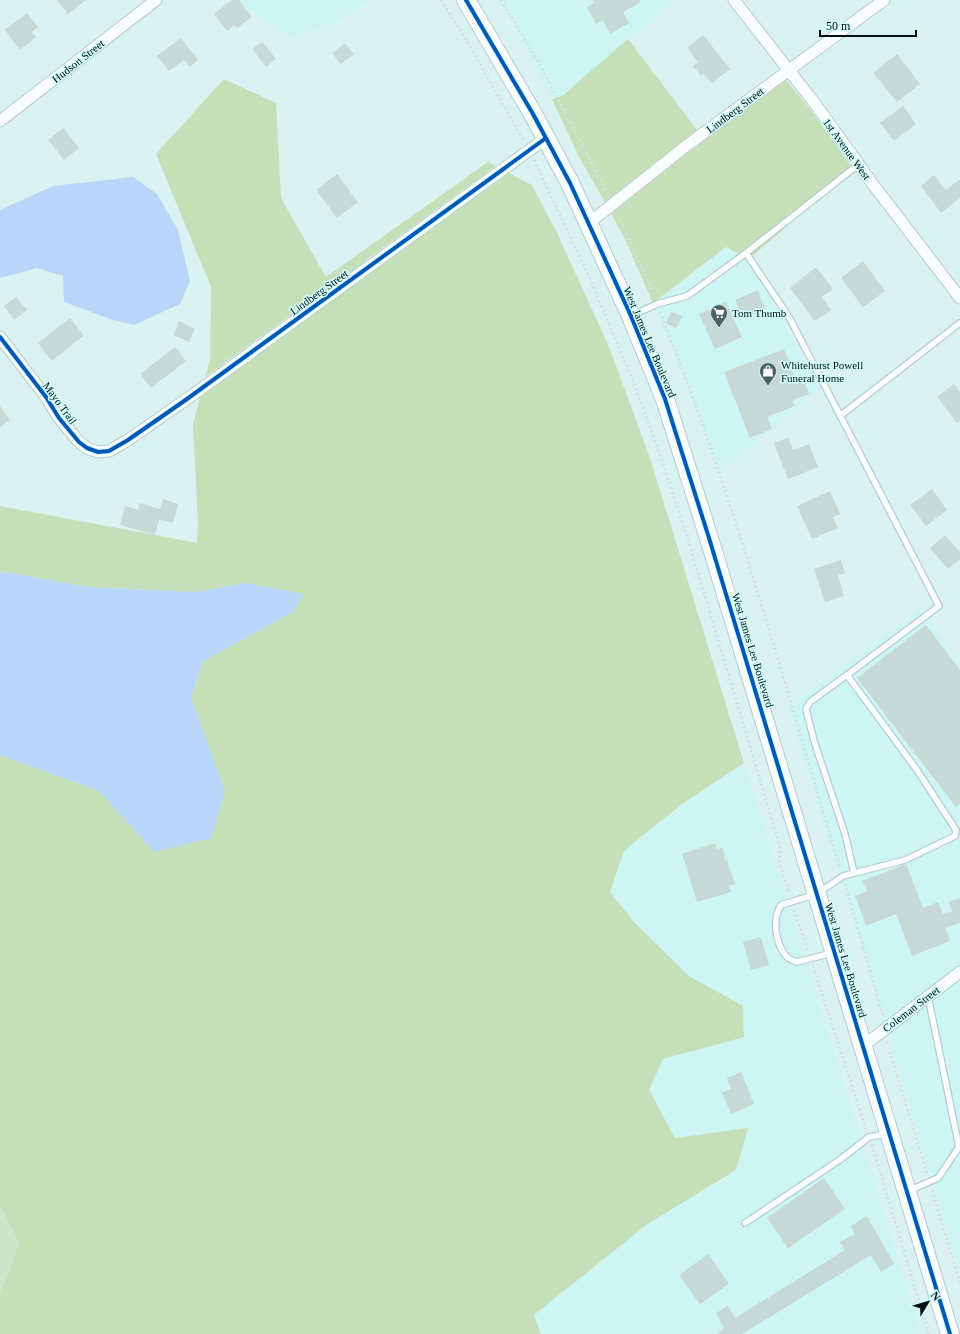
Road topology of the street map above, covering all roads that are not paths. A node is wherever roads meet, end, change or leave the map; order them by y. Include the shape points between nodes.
1 (156, 0) edge
2 (466, 0) edge
3 (734, 0) edge
4 (884, 0) edge
5 (788, 71) junction
6 (0, 121) edge
7 (546, 138) junction
8 (859, 164) junction
9 (589, 223) junction
10 (746, 253) junction
11 (960, 298) edge
12 (631, 316) junction
13 (960, 323) edge
14 (0, 337) edge
15 (840, 416) junction
16 (98, 452) joint
17 (847, 675) junction
18 (854, 873) junction
19 (817, 894) junction
20 (834, 952) junction
21 (960, 972) edge
22 (928, 996) junction
23 (862, 1046) junction
24 (890, 1133) junction
25 (907, 1191) junction
26 (745, 1223) dead end
27 (950, 1334) edge

1 - 6 street, Hudson Street
2 - 7 main road, West James Lee Boulevard
3 - 5 street, 1st Avenue West
4 - 5 street, Lindberg Street
5 - 8 street, 1st Avenue West
5 - 9 street, Lindberg Street via 686,146
7 - 9 main road, West James Lee Boulevard
7 - 16 street, Lindberg Street via 187,399 128,440 109,451
8 - 10 lane
8 - 11 street, 1st Avenue West
9 - 12 main road, West James Lee Boulevard
10 - 12 lane via 686,296 657,304
10 - 15 lane via 788,317
12 - 19 main road, West James Lee Boulevard via 665,399
13 - 15 lane
14 - 16 street, Mayo Trail via 79,442
15 - 17 lane via 939,606
17 - 18 lane via 810,702 806,709 841,821
17 - 18 lane via 917,770 956,830 955,836 905,860
18 - 19 lane via 843,876
19 - 20 main road, West James Lee Boulevard
19 - 20 lane via 781,905 776,915 779,943 786,957 796,962
20 - 23 main road, West James Lee Boulevard
21 - 22 street, Coleman Street
22 - 23 street, Coleman Street
22 - 25 lane via 959,1147 938,1178
23 - 24 main road, West James Lee Boulevard
24 - 25 main road, West James Lee Boulevard
24 - 26 lane via 869,1137
25 - 27 main road, West James Lee Boulevard

